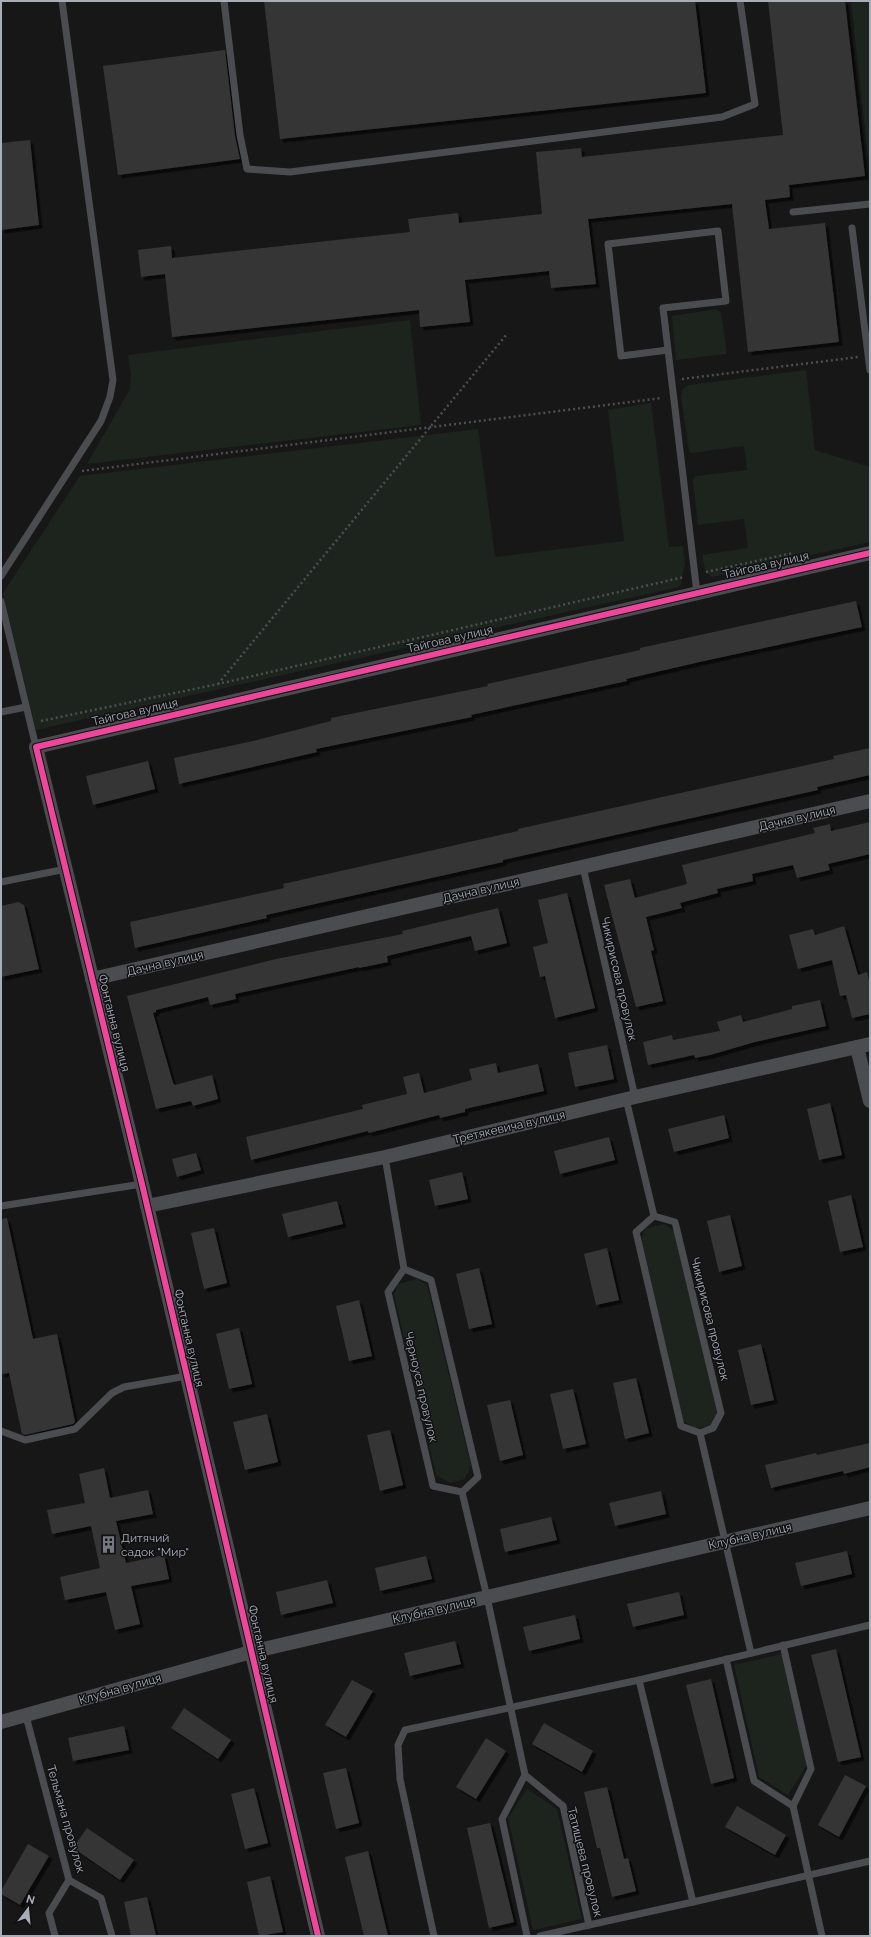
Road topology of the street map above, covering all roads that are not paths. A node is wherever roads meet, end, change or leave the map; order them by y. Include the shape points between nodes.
1 (62, 1) edge
2 (224, 1) edge
3 (740, 1) edge
4 (870, 204) edge
5 (793, 212) dead end
6 (852, 228) dead end
7 (668, 350) junction
8 (870, 370) edge
9 (870, 553) edge
10 (1, 576) edge
11 (697, 593) junction
12 (1, 601) edge
13 (26, 707) junction
14 (1, 712) edge
15 (36, 747) junction
16 (870, 801) edge
17 (582, 867) junction
18 (66, 869) junction
19 (1, 882) edge
20 (92, 979) junction
21 (864, 1046) edge
22 (631, 1098) junction
23 (870, 1101) edge
24 (385, 1157) junction
25 (142, 1184) junction
26 (1, 1206) edge
27 (147, 1206) junction
28 (654, 1216) junction
29 (404, 1269) junction
30 (187, 1376) junction
31 (1, 1431) edge
32 (700, 1432) junction
33 (462, 1492) junction
34 (870, 1508) edge
35 (725, 1542) junction
36 (487, 1597) junction
37 (870, 1625) edge
38 (783, 1645) junction
39 (251, 1652) junction
40 (751, 1653) junction
41 (726, 1659) junction
42 (639, 1680) junction
43 (511, 1708) junction
44 (26, 1716) junction
45 (1, 1722) edge
46 (525, 1775) junction
47 (793, 1806) junction
48 (870, 1861) edge
49 (807, 1874) junction
50 (69, 1880) junction
51 (694, 1902) junction
52 (589, 1925) junction
53 (55, 1936) edge
54 (112, 1936) edge
55 (318, 1936) edge
56 (434, 1936) edge
57 (527, 1936) edge
58 (540, 1936) edge
59 (822, 1936) edge

1 - 10 lane via 113,380 101,421
2 - 3 lane via 240,135 247,169 290,172 722,117 755,104
4 - 5 lane
6 - 8 lane
7 - 7 lane via 663,308 726,301 718,231 608,244 621,356
7 - 11 lane
9 - 11 street, Тайгова вулиця
11 - 15 street, Тайгова вулиця
12 - 13 lane
13 - 14 lane
13 - 15 lane
15 - 18 street, Фонтанна вулиця
16 - 17 street, Дачна вулиця
17 - 20 street, Дачна вулиця
17 - 22 lane, Чикирисова провулок
18 - 19 lane
18 - 20 street, Фонтанна вулиця
20 - 25 street, Фонтанна вулиця
21 - 22 street, Третякевича вулиця
21 - 23 street
22 - 24 street, Третякевича вулиця
22 - 28 lane, Чикирисова провулок
24 - 27 street, Третякевича вулиця
24 - 29 lane
25 - 26 lane
25 - 27 street, Фонтанна вулиця
27 - 30 street, Фонтанна вулиця
28 - 32 lane via 636,1232 682,1426
28 - 32 lane, Чикирисова провулок via 675,1222 721,1413 713,1428
29 - 33 lane via 432,1280 478,1477
29 - 33 lane, Черноуса провулок via 388,1292 432,1486
30 - 31 lane via 124,1387 112,1393 75,1429 25,1440
30 - 39 street, Фонтанна вулиця
32 - 35 lane
33 - 36 lane
34 - 35 street, Клубна вулиця
35 - 36 street, Клубна вулиця
35 - 40 lane
36 - 39 street, Клубна вулиця
36 - 43 lane
37 - 38 lane
38 - 40 lane
38 - 47 lane via 811,1769
39 - 44 street, Клубна вулиця
39 - 55 street, Фонтанна вулиця
40 - 41 lane
41 - 42 lane
41 - 47 lane via 754,1780
42 - 43 lane
42 - 51 lane
43 - 46 lane
43 - 56 lane via 404,1730 398,1745 400,1779
44 - 45 street, Клубна вулиця
44 - 50 lane, Тельмана провулок
46 - 52 lane, Татищева провулок via 563,1806
46 - 57 lane via 502,1819
47 - 49 lane
48 - 49 lane, Татищева провулок
49 - 51 lane, Татищева провулок
49 - 59 lane
50 - 53 lane via 49,1913
50 - 54 lane, Тельмана провулок via 101,1898
51 - 52 lane, Татищева провулок
52 - 58 lane

